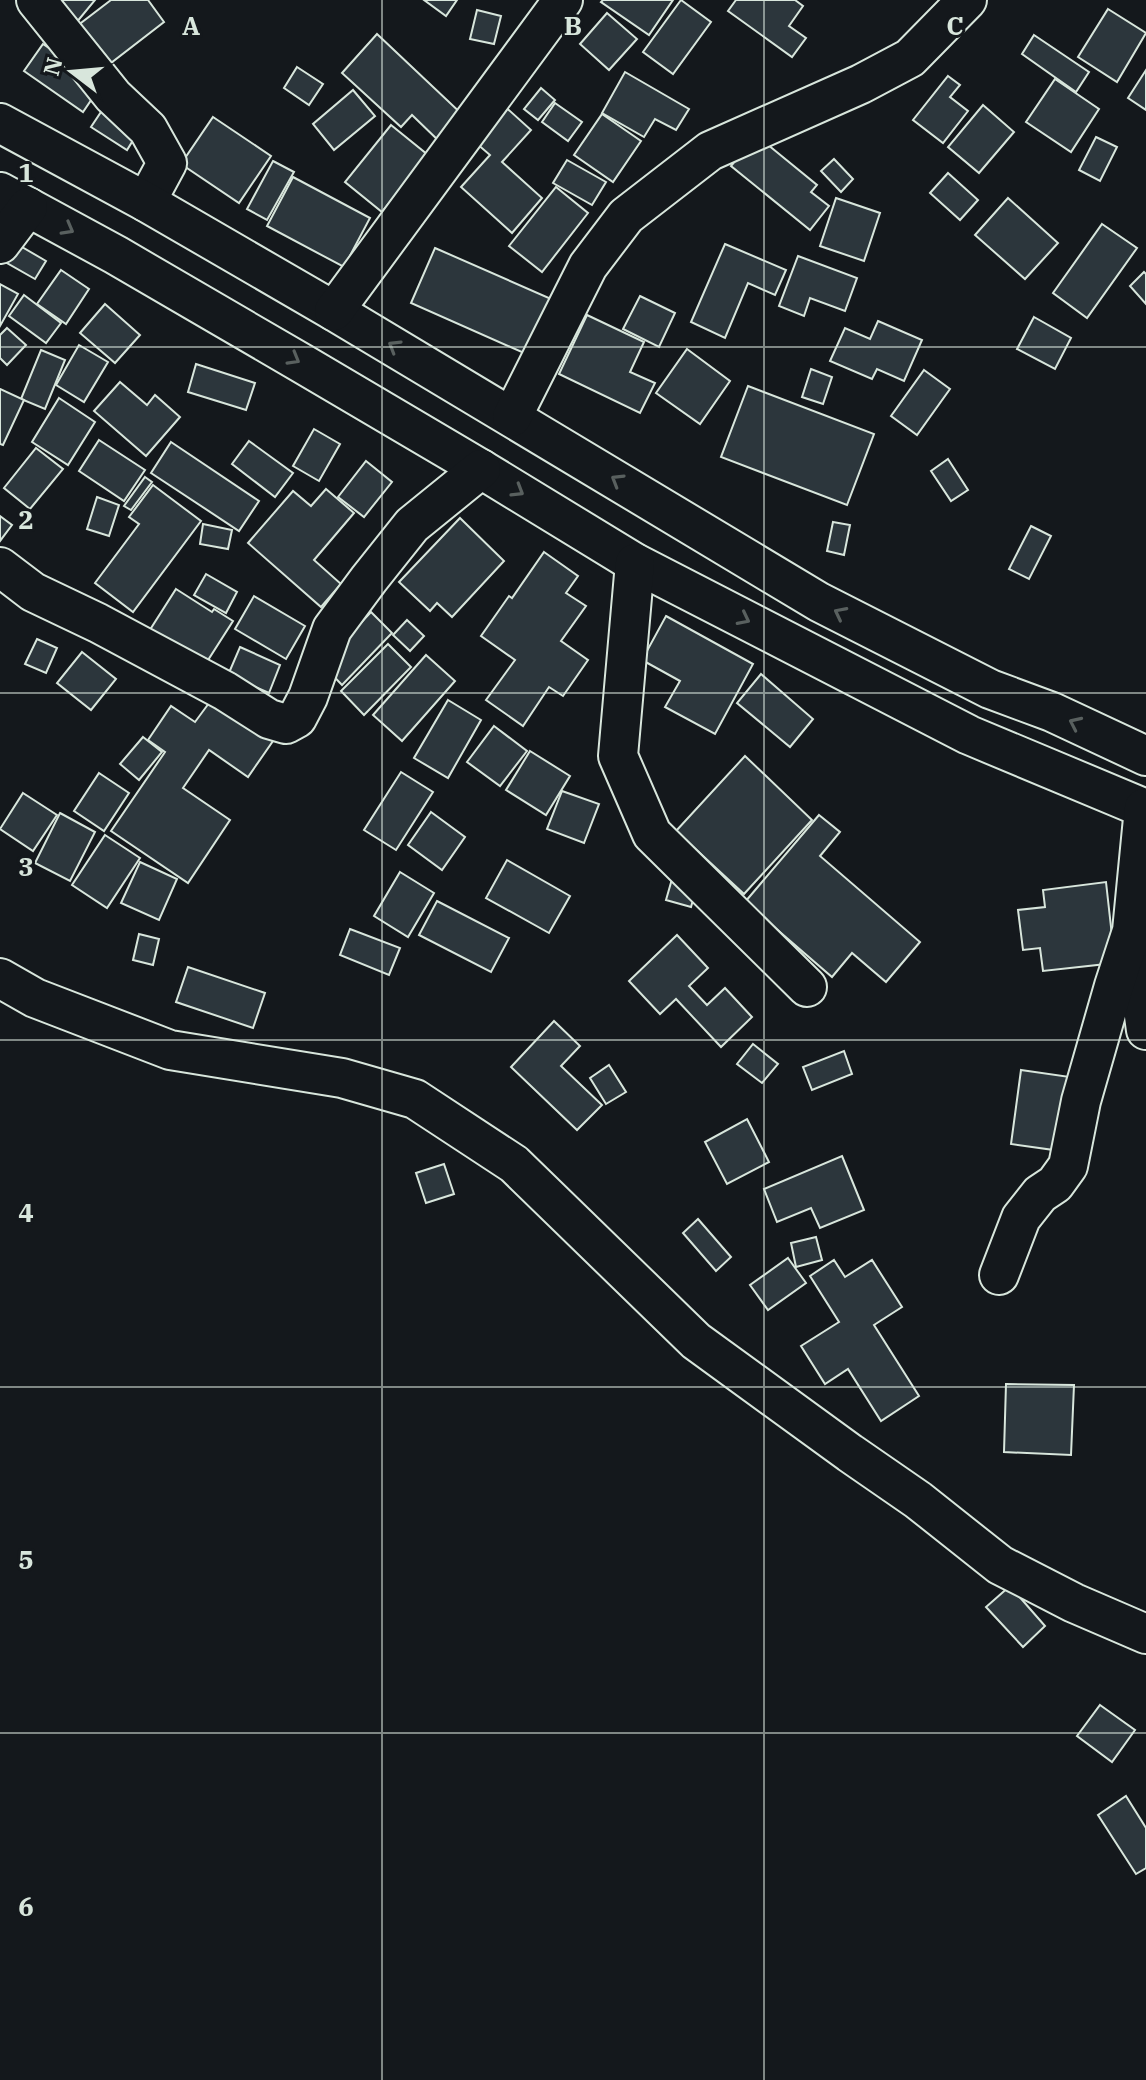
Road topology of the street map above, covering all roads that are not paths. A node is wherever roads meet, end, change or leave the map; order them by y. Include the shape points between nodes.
1 (36, 0) edge
2 (563, 0) edge
3 (967, 0) edge
4 (0, 123) edge
5 (14, 199) edge
6 (146, 202) junction
7 (0, 244) edge
8 (334, 311) junction
9 (512, 417) junction
10 (481, 469) junction
11 (635, 563) junction
12 (0, 567) edge
13 (990, 689) junction
14 (969, 735) junction
15 (1146, 756) edge
16 (1145, 809) edge
17 (1132, 931) junction
18 (0, 978) edge
19 (807, 987) dead end
20 (1146, 1030) edge
21 (999, 1275) dead end
22 (1146, 1634) edge

1 - 6 street via 113,96 148,129 167,163
2 - 8 street
3 - 9 street via 910,58 710,151 626,216 588,266
4 - 6 street
5 - 7 street
5 -> 10 street
6 - 8 street
9 -> 8 street
13 -> 9 street via 819,602
10 -> 11 street
10 - 12 street via 412,525 369,579 332,629 308,697 297,718 286,724 33,592
11 -> 14 street
11 - 19 street via 618,756 652,834
13 - 14 street
15 -> 13 street
14 - 16 street
16 - 17 street
17 - 20 street
17 - 21 street via 1081,1101 1068,1166 1021,1218
18 - 22 street via 35,998 170,1050 342,1078 415,1099 514,1164 696,1341 1000,1565

